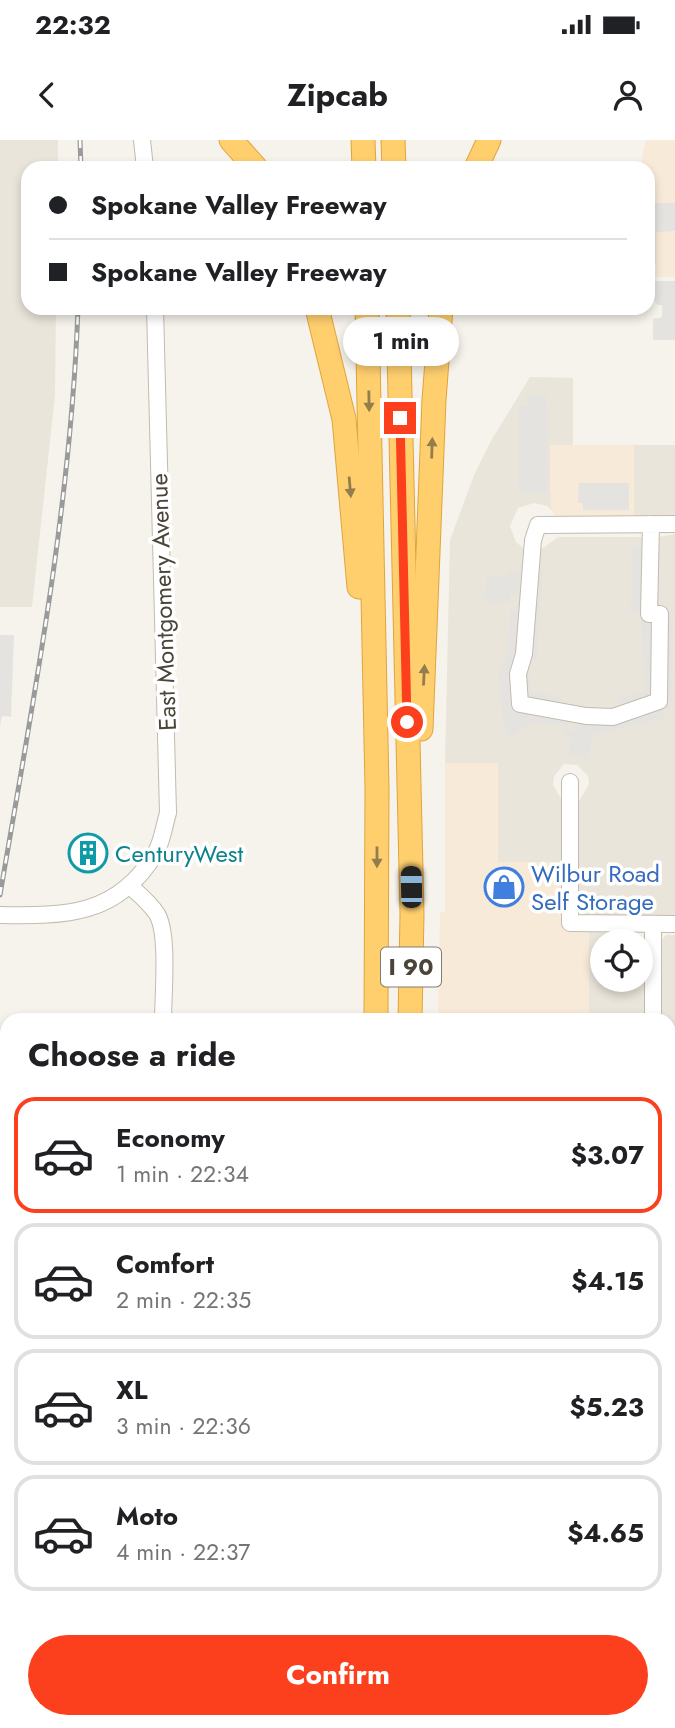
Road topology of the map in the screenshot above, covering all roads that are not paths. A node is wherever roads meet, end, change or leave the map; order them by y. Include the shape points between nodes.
1 (142, 140) edge
2 (231, 140) edge
3 (363, 140) edge
4 (394, 140) edge
5 (489, 140) edge
6 (144, 161) edge
7 (250, 161) edge
8 (364, 161) edge
9 (394, 161) edge
10 (479, 161) edge
11 (155, 315) edge
12 (307, 315) edge
13 (319, 315) edge
14 (367, 315) edge
15 (398, 315) edge
16 (440, 315) edge
17 (344, 419) junction
18 (651, 524) junction
19 (675, 524) edge
20 (570, 782) dead end
21 (377, 789) junction
22 (130, 886) junction
23 (412, 914) junction
24 (0, 915) edge
25 (653, 924) junction
26 (675, 924) edge
27 (163, 1013) edge
28 (376, 1013) edge
29 (410, 1013) edge
30 (653, 1013) edge

1 - 6 street
2 - 7 highway
3 - 8 highway
4 - 9 highway
5 - 10 highway
11 - 22 street, East Montgomery Avenue via 168,813 157,852
12 - 17 highway
13 - 17 highway
14 -> 21 highway, I 90
15 - 23 highway, I 90
23 -> 16 highway
17 -> 21 highway
18 - 18 street via 538,525 518,674 520,705 613,717 659,701 660,614 649,614
18 - 19 street
20 - 25 street via 570,923
21 -> 28 highway, I 90
22 - 24 street, East Montgomery Avenue via 102,905 73,913
22 - 27 street via 152,907 162,928
23 - 29 highway, I 90
25 - 26 street
25 - 30 street

